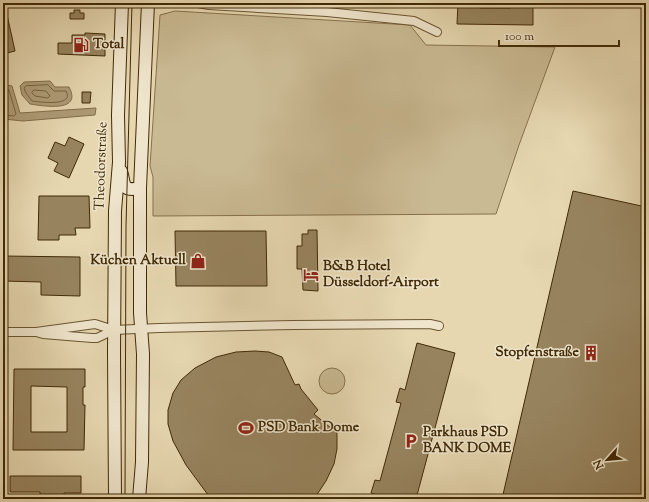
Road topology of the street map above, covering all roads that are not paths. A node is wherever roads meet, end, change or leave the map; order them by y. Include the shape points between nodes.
1 (122, 3) edge
2 (148, 3) edge
3 (198, 3) edge
4 (437, 32) dead end
5 (119, 162) junction
6 (140, 188) junction
7 (439, 326) dead end
8 (114, 330) junction
9 (141, 330) junction
10 (3, 332) edge
11 (36, 332) junction
12 (115, 499) edge
13 (139, 499) edge

1 - 5 main road, Theodorstraße
2 - 6 main road
3 - 4 street via 414,21
5 - 6 main road via 125,187 131,190
5 - 8 main road, Theodorstraße via 115,211
6 - 9 main road
7 - 9 street via 293,325
8 - 9 street
8 - 11 street via 95,324
8 - 11 street via 97,338
8 - 12 main road, Theodorstraße
9 - 13 main road via 142,462
10 - 11 street

